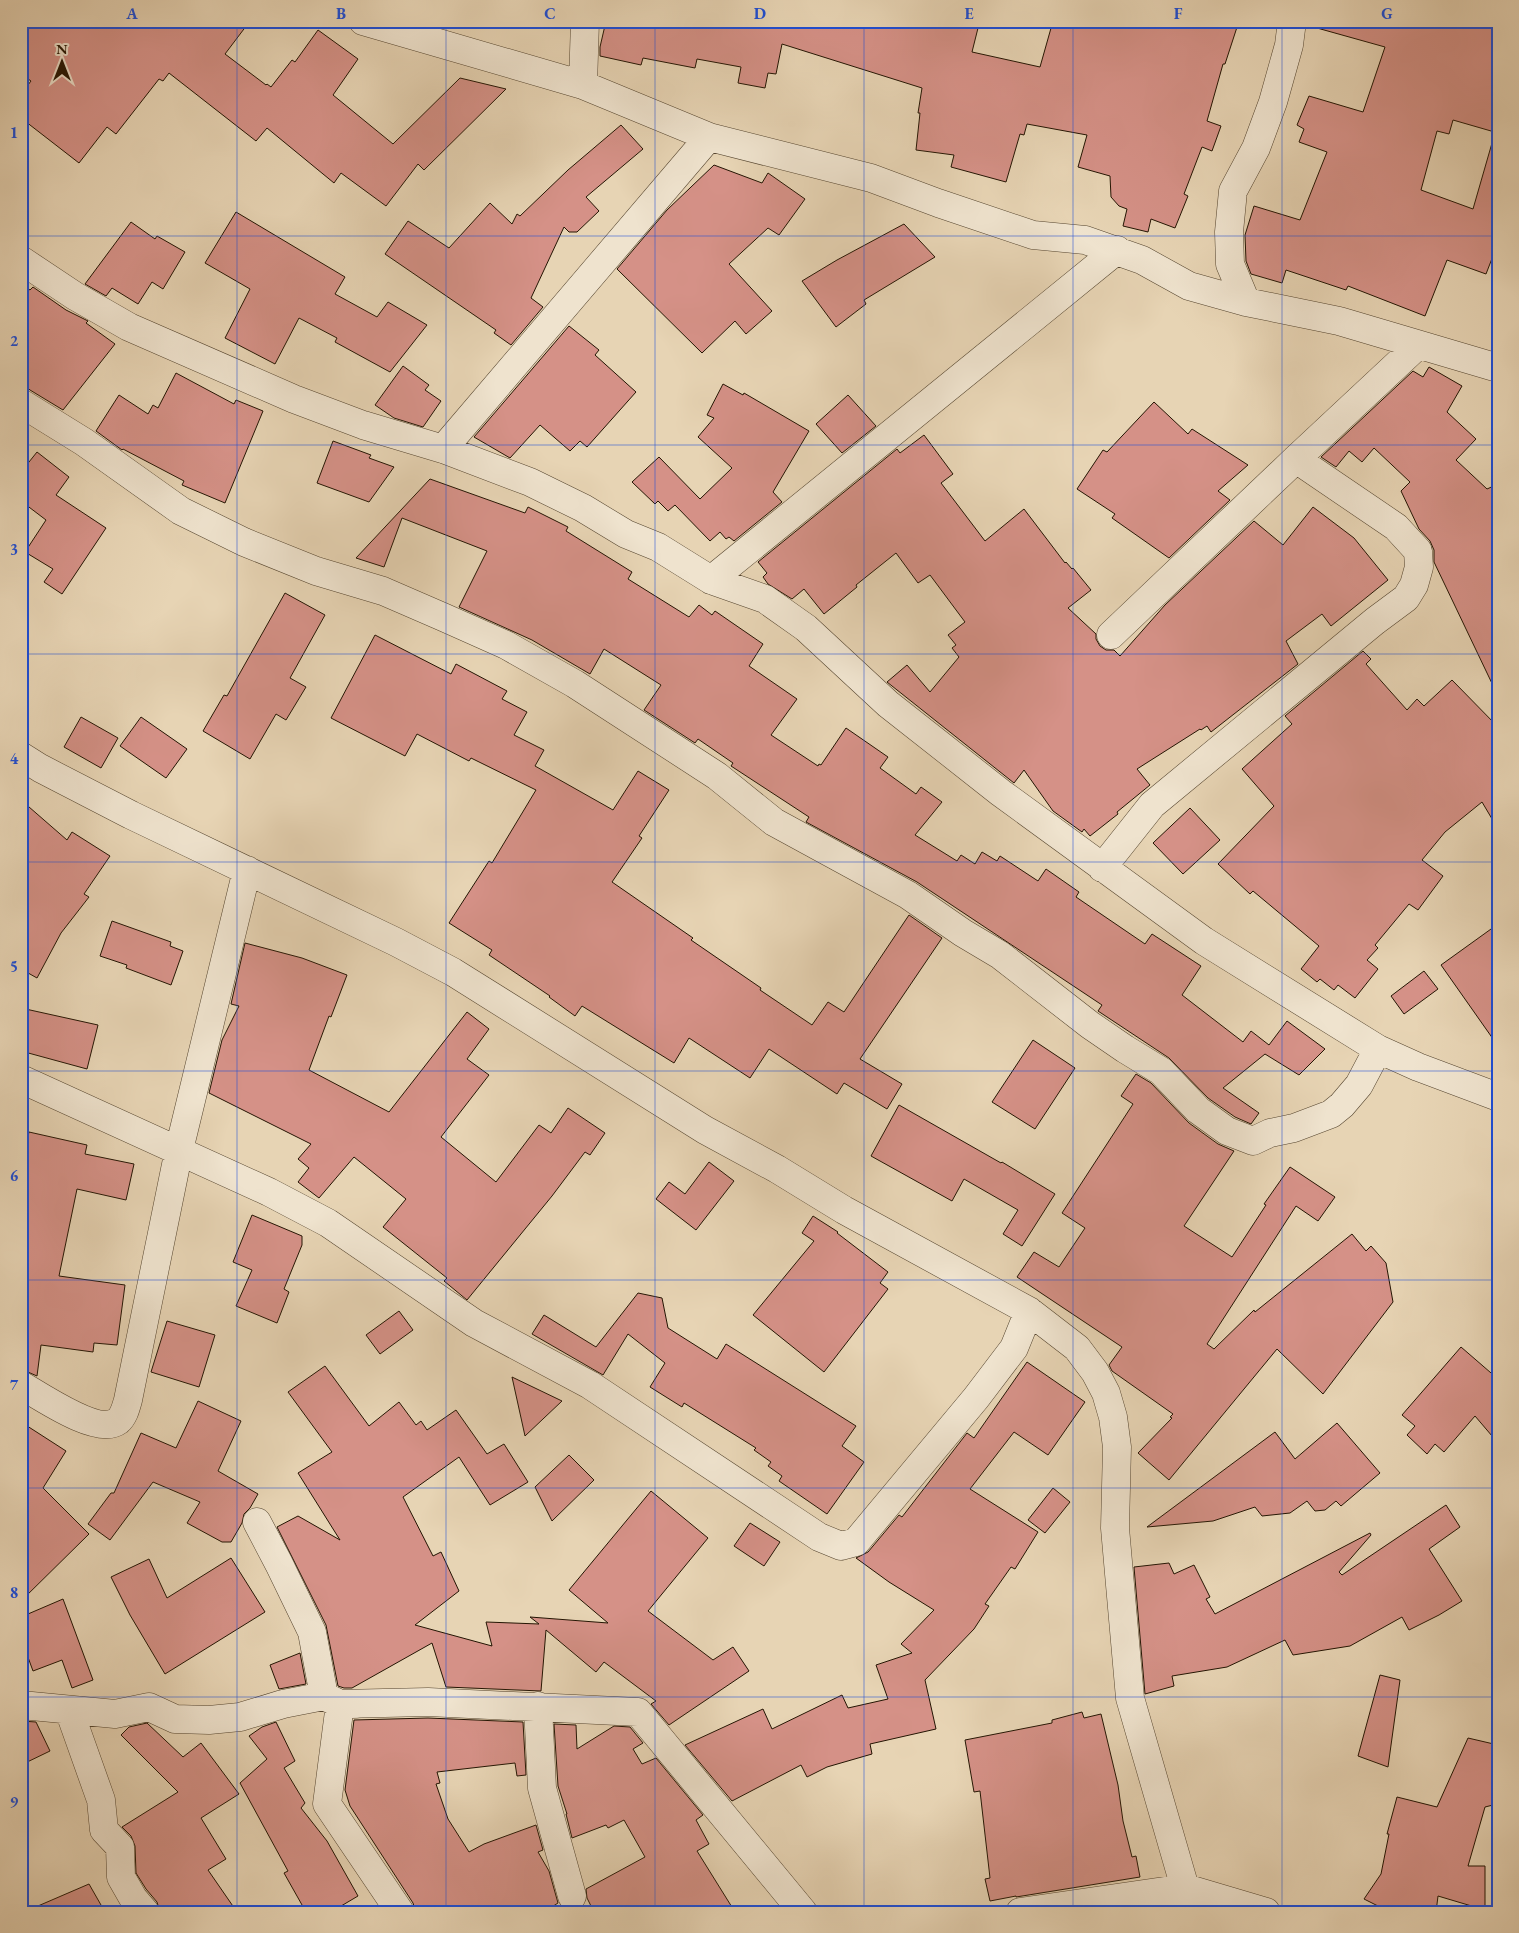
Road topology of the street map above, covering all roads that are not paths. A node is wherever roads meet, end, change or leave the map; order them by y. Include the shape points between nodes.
1 (363, 21) edge
2 (585, 21) edge
3 (1292, 21) edge
4 (583, 85) junction
5 (710, 137) junction
6 (1118, 250) junction
7 (21, 260) edge
8 (1246, 302) junction
9 (1418, 345) junction
10 (1498, 368) edge
11 (21, 403) edge
12 (443, 449) junction
13 (1296, 459) junction
14 (711, 580) junction
15 (1111, 636) dead end
16 (21, 756) edge
17 (1102, 868) junction
18 (247, 870) junction
19 (1378, 1050) junction
20 (21, 1079) edge
21 (1498, 1097) edge
22 (178, 1150) junction
23 (1029, 1312) junction
24 (21, 1385) edge
25 (256, 1522) dead end
26 (332, 1700) junction
27 (21, 1705) edge
28 (538, 1706) junction
29 (69, 1710) junction
30 (1185, 1888) junction
31 (572, 1896) dead end
32 (144, 1912) edge
33 (400, 1912) edge
34 (804, 1912) edge
35 (1020, 1912) edge
36 (1171, 1912) edge
37 (1266, 1912) edge

1 - 4 street
2 - 4 street
3 - 8 street via 1289,45 1273,102 1256,148 1233,191 1230,264
4 - 5 street
5 - 6 street via 871,178 1033,235 1085,240
5 - 12 street
6 - 8 street via 1189,286
6 - 14 street
7 - 12 street via 129,327 217,367 363,425
8 - 9 street via 1339,321
9 - 10 street
9 - 13 street
11 - 19 street via 92,447 181,511 316,572 384,591 506,645 574,684 717,776 774,822 908,895 1000,955 1097,1030 1161,1071 1198,1110 1227,1131 1253,1140 1331,1114 1359,1085
12 - 14 street via 530,482 626,534 658,547
13 - 15 street
13 - 17 street via 1396,527 1418,551 1414,584 1406,598 1152,805
14 - 17 street via 765,599 806,628 888,704
16 - 18 street
17 - 19 street via 1204,941
18 - 22 street
18 - 23 street via 453,972 705,1130
19 - 21 street
20 - 22 street
22 - 23 street via 328,1223 474,1323 590,1385 783,1514 819,1537 841,1546 856,1542 976,1398 1014,1348
22 - 24 street via 128,1400 121,1418 108,1425 90,1421
23 - 30 street via 1077,1348 1095,1372 1113,1416 1118,1447 1115,1528 1130,1698
25 - 26 street via 312,1632
26 - 28 street
26 - 29 street via 283,1704 240,1717 209,1720 174,1719 149,1707 115,1714
26 - 33 street via 327,1804
27 - 29 street
28 - 31 street via 542,1788
28 - 34 street via 638,1712
29 - 32 street via 101,1800 104,1830 120,1847 121,1877
30 - 35 street
30 - 36 street
30 - 37 street

